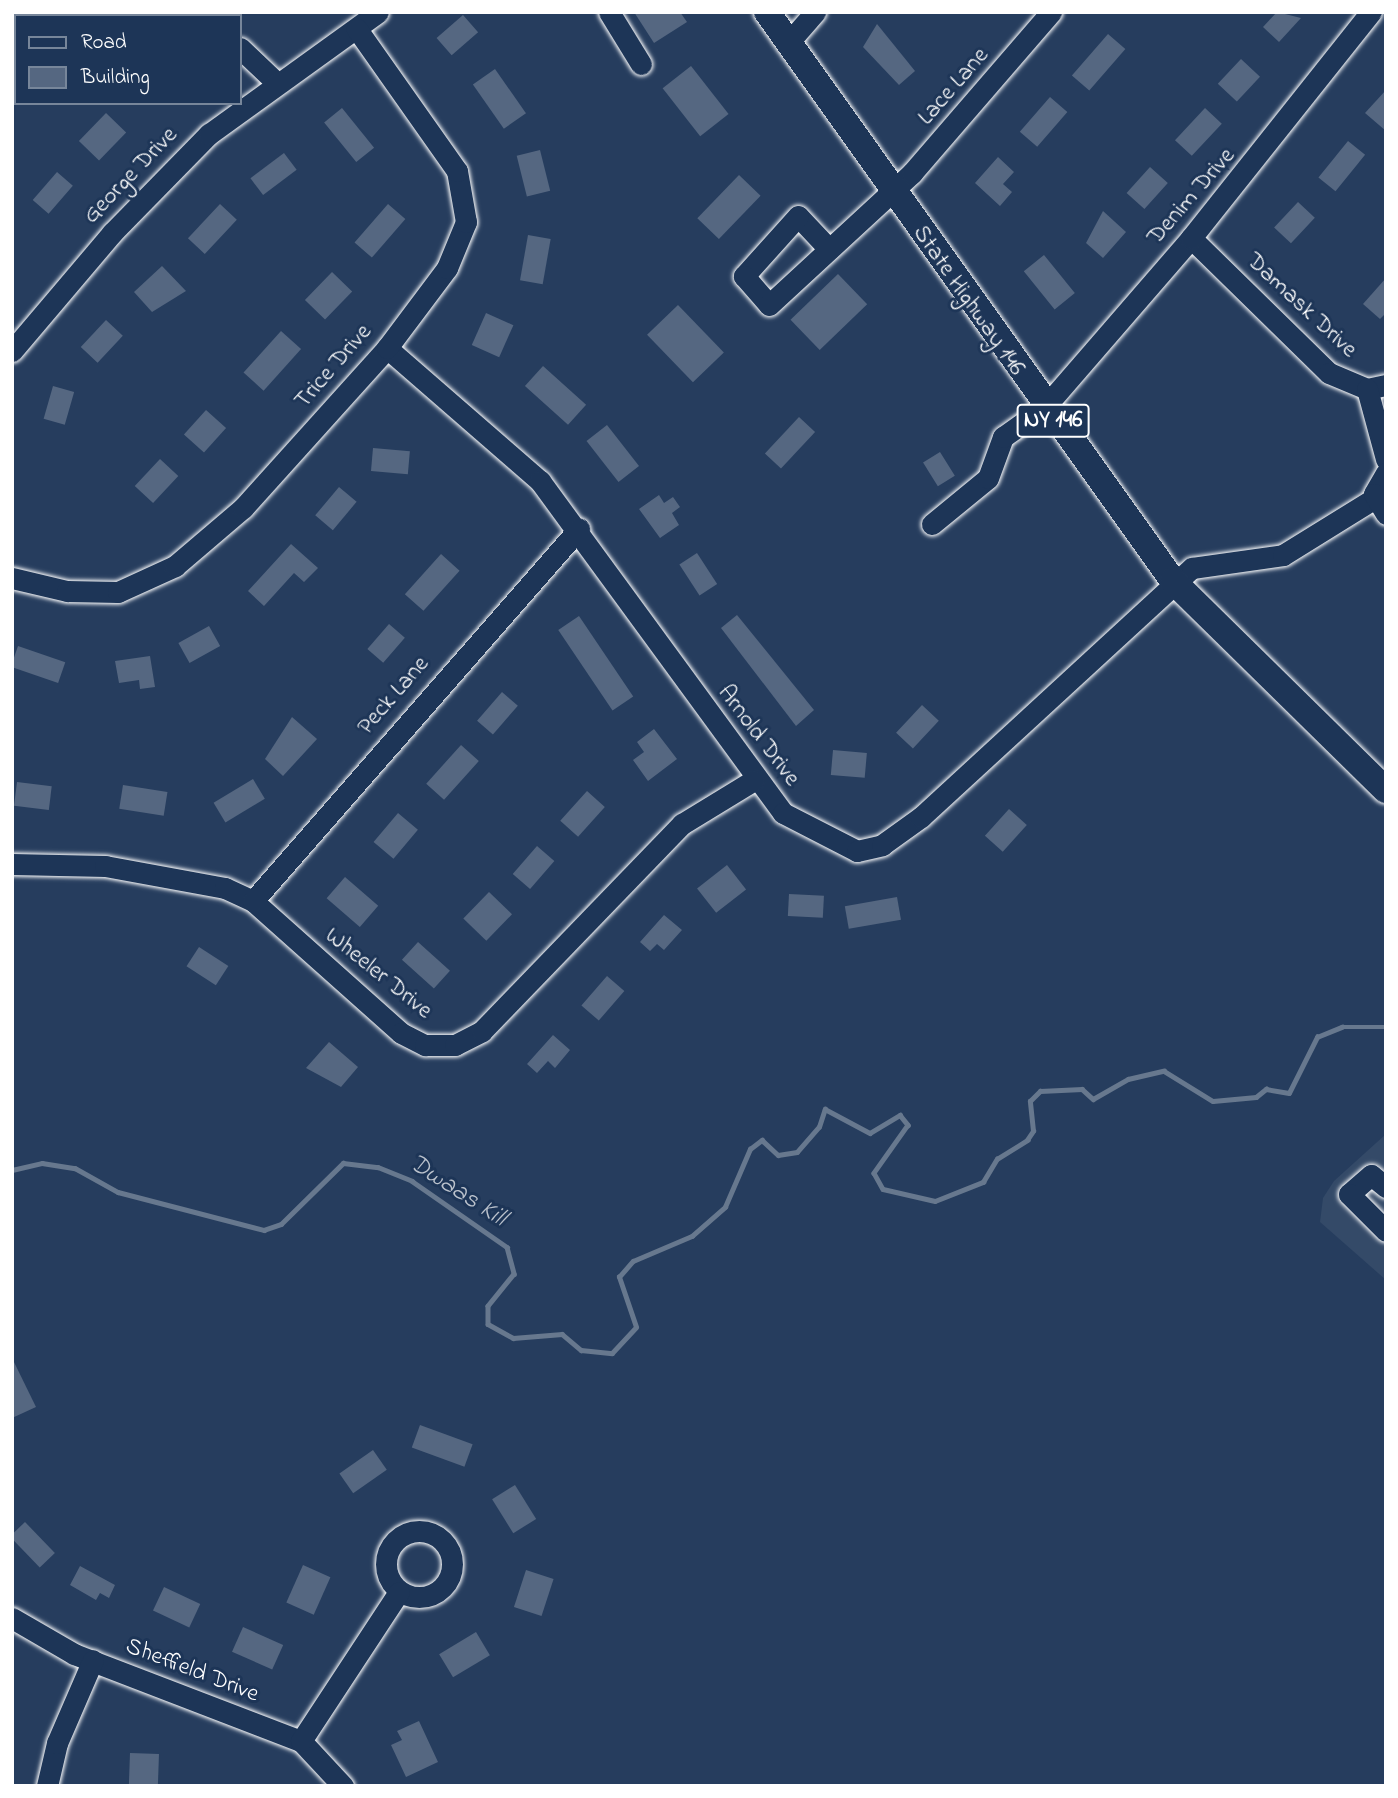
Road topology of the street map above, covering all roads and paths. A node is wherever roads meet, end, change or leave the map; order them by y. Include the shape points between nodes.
1 (379, 12) edge
2 (609, 12) edge
3 (767, 12) edge
4 (815, 12) edge
5 (1051, 12) edge
6 (1371, 12) edge
7 (357, 29) junction
8 (789, 42) junction
9 (242, 50) edge
10 (641, 64) dead end
11 (277, 83) junction
12 (892, 192) junction
13 (1191, 238) junction
14 (829, 249) dead end
15 (387, 348) junction
16 (12, 351) edge
17 (1376, 387) edge
18 (1044, 408) junction
19 (1386, 459) edge
20 (1386, 473) edge
21 (1380, 506) edge
22 (932, 524) dead end
23 (579, 528) junction
24 (12, 578) edge
25 (1173, 582) junction
26 (754, 780) junction
27 (1386, 790) edge
28 (12, 864) edge
29 (253, 901) junction
30 (1386, 1187) edge
31 (1386, 1231) edge
32 (399, 1591) dead end
33 (12, 1618) edge
34 (93, 1661) junction
35 (301, 1741) junction
36 (47, 1786) edge
37 (343, 1786) edge

1 - 7 street, George Drive
2 - 10 street
3 - 8 main road, State Highway 146 / NY 146
4 - 8 street
5 - 12 street, Lace Lane
6 - 13 street, Denim Drive
7 - 11 street, George Drive
7 - 15 street, Trice Drive via 457,171 465,195 461,246
8 - 12 main road, State Highway 146 / NY 146
9 - 11 street
11 - 16 street, George Drive via 209,134 112,233
12 - 14 street, Lace Lane
12 - 18 main road, State Highway 146 / NY 146
13 - 17 street, Damask Drive via 1329,373
13 - 18 street, Denim Drive
15 - 23 street, Arnold Drive via 540,481
15 - 24 street, Trice Drive via 243,508 144,586 67,591
17 - 19 street
18 - 22 street, Denim Drive via 1011,428 988,478
18 - 25 main road, State Highway 146 / NY 146
20 - 21 street
21 - 25 street, Arnold Drive via 1293,551 1216,560
23 - 26 street, Arnold Drive
23 - 29 street, Peck Lane
25 - 26 street, Arnold Drive via 921,817 882,845 857,850 810,831
25 - 27 main road, State Highway 146 / NY 146
26 - 29 street, Wheeler Drive via 682,824 482,1031 455,1045 425,1045 401,1033
28 - 29 street, Wheeler Drive via 175,874
30 - 31 street via 1364,1176 1349,1194
32 - 35 street
33 - 34 street, Sheffield Drive
34 - 35 street, Sheffield Drive
34 - 36 street via 57,1743
35 - 37 street, Sheffield Drive

